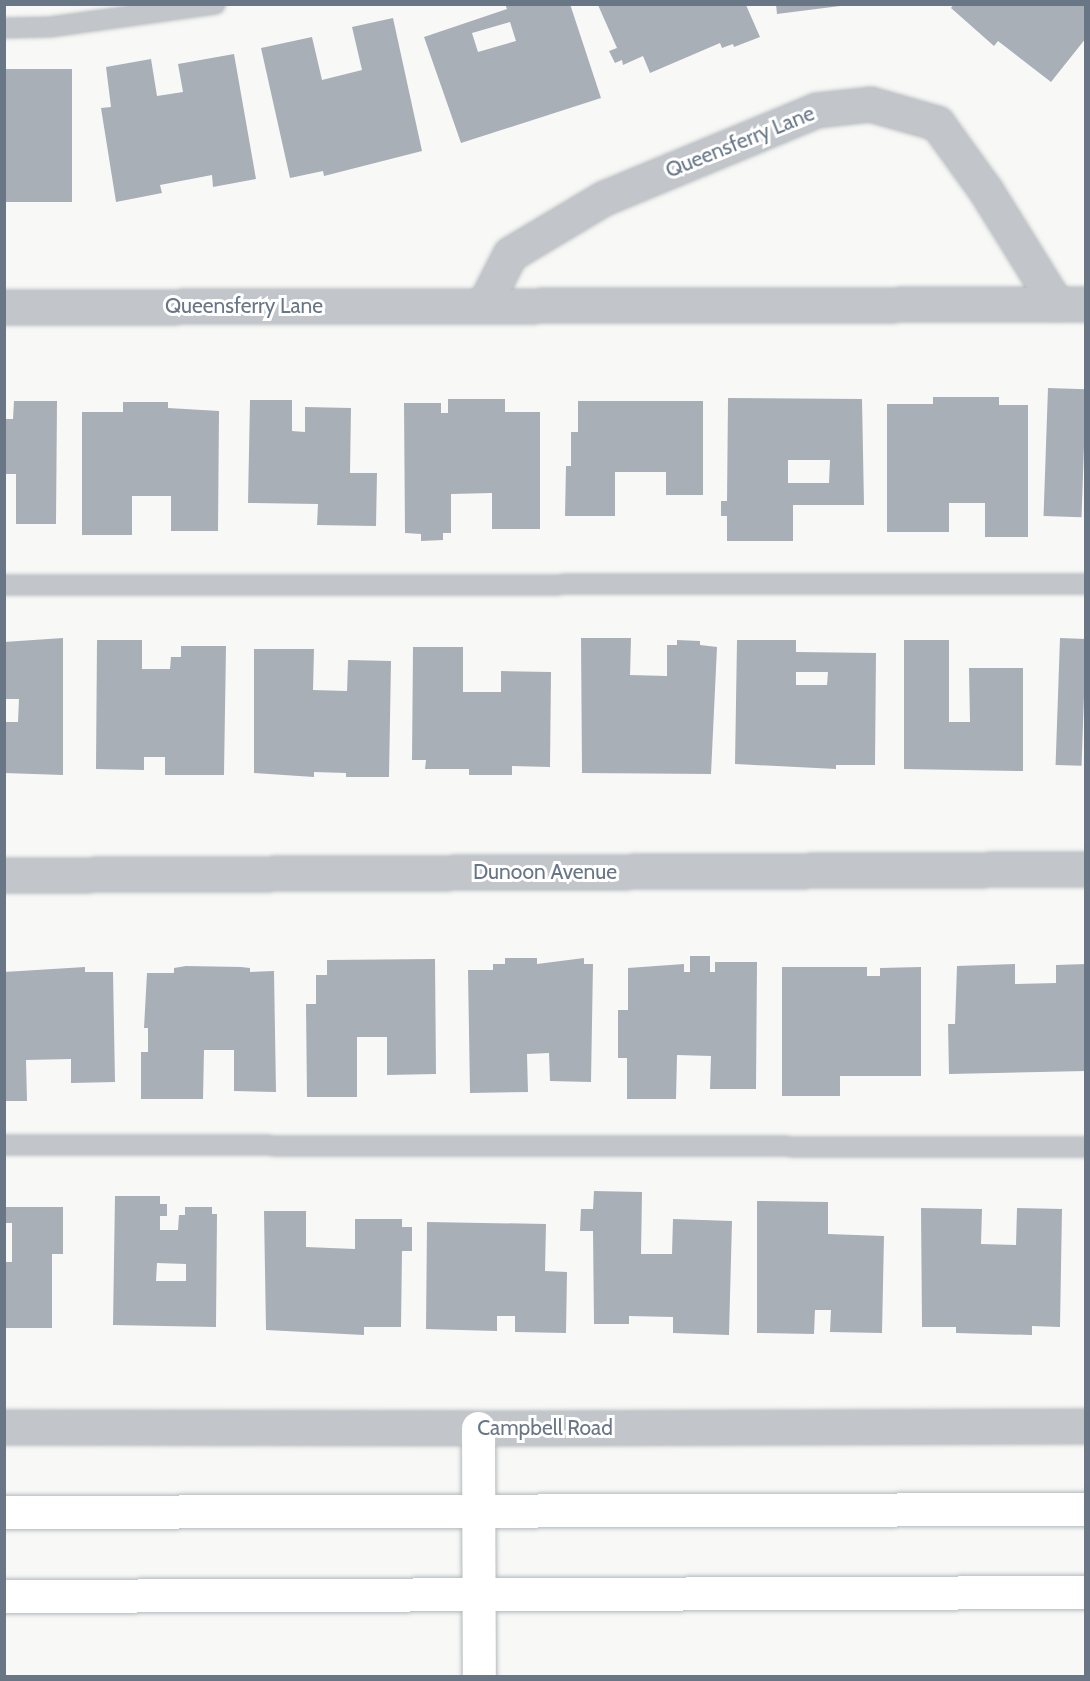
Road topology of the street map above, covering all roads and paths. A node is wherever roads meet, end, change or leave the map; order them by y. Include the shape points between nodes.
1 (215, 4) edge
2 (4, 28) edge
3 (1071, 304) edge
4 (484, 305) junction
5 (4, 307) edge
6 (1086, 584) edge
7 (4, 585) edge
8 (1086, 869) edge
9 (4, 875) edge
10 (4, 1145) edge
11 (1086, 1147) edge
12 (1086, 1426) edge
13 (4, 1427) edge
14 (478, 1428) junction
15 (1086, 1509) edge
16 (479, 1511) junction
17 (4, 1512) edge
18 (1086, 1592) edge
19 (479, 1595) junction
20 (4, 1596) edge
21 (479, 1677) edge

1 - 2 lane via 50,27
3 - 4 street, Queensferry Lane
3 - 4 street, Queensferry Lane via 937,123 870,104 816,110 604,198 510,254
4 - 5 street, Queensferry Lane
6 - 7 lane
8 - 9 street, Dunoon Avenue
10 - 11 lane
12 - 14 street, Campbell Road
13 - 14 street, Campbell Road
14 - 16 main road
15 - 16 main road
16 - 17 main road
16 - 19 main road
18 - 19 main road
19 - 20 main road
19 - 21 main road

